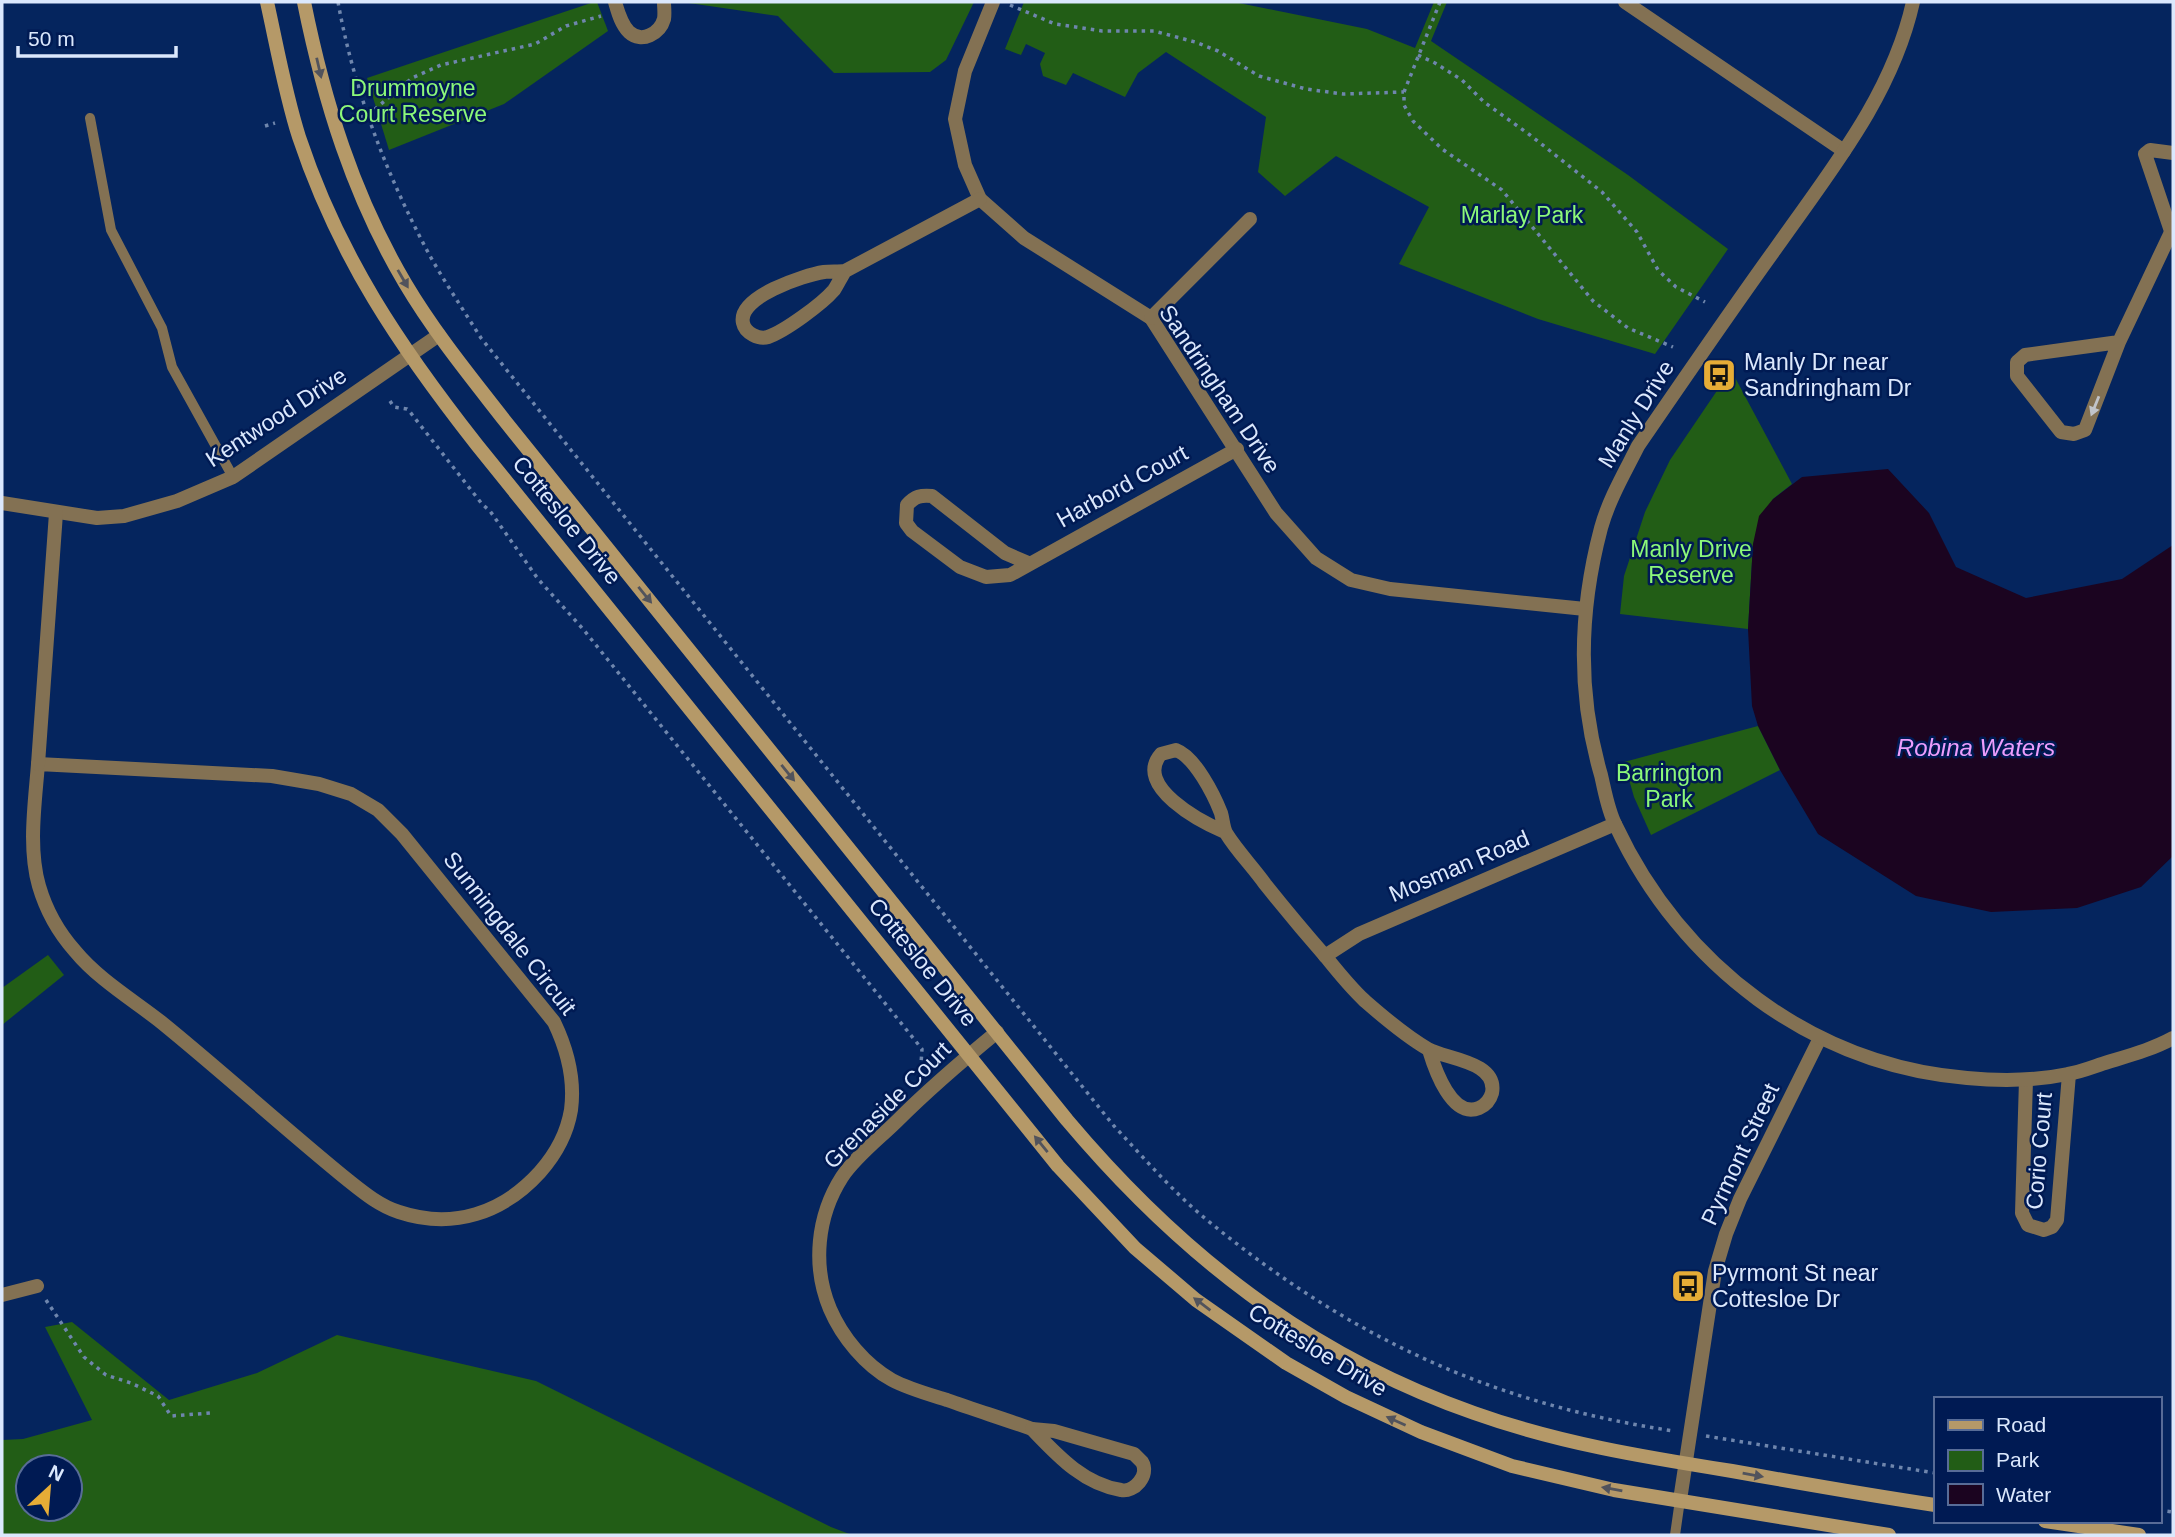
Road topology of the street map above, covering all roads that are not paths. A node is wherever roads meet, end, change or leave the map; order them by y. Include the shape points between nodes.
1 (267, 2) edge
2 (304, 2) edge
3 (664, 2) edge
4 (993, 2) edge
5 (1625, 2) edge
6 (1913, 2) edge
7 (617, 7) edge
8 (90, 118) dead end
9 (1844, 151) junction
10 (2173, 153) edge
11 (980, 199) junction
12 (1250, 219) dead end
13 (2172, 229) edge
14 (845, 271) junction
15 (1151, 318) junction
16 (439, 335) junction
17 (2119, 342) junction
18 (409, 356) junction
19 (1237, 449) junction
20 (233, 477) junction
21 (2, 503) edge
22 (56, 513) junction
23 (1028, 563) junction
24 (1585, 609) junction
25 (38, 764) junction
26 (1615, 824) junction
27 (1225, 832) junction
28 (1325, 956) junction
29 (997, 1032) junction
30 (1820, 1038) junction
31 (2173, 1038) edge
32 (1429, 1051) junction
33 (968, 1056) junction
34 (2069, 1074) junction
35 (2026, 1080) junction
36 (37, 1286) road end
37 (2, 1295) edge
38 (1032, 1429) junction
39 (1685, 1464) junction
40 (1680, 1500) junction
41 (1934, 1505) edge
42 (2058, 1523) edge
43 (1675, 1535) edge
44 (1889, 1535) edge
45 (2139, 1535) edge

1 - 18 main road, Cottesloe Drive via 299,135 323,199 366,287
2 -> 16 main road, Cottesloe Drive via 329,109 354,180 386,248
3 - 7 street via 659,29 642,37 628,32
4 - 11 street, Sandringham Drive via 965,71 956,119 965,165
5 - 9 street
6 - 9 street, Manly Drive via 1901,46 1878,99
8 - 20 lane via 111,230 162,328 172,368
9 - 24 street, Manly Drive via 1638,446 1602,527
10 - 13 street via 2150,150 2144,154
11 - 14 street
11 - 15 street, Sandringham Drive via 1024,238
12 - 15 street
13 - 17 street
14 - 14 street via 791,281 751,301 742,322 748,331 767,337 814,309
15 - 19 street, Sandringham Drive
16 - 18 street, Kentwood Drive
16 -> 29 main road, Cottesloe Drive
17 -> 17 street via 2085,430 2074,434 2061,432 2017,376 2017,362 2025,355
18 - 20 street, Kentwood Drive
18 - 33 main road, Cottesloe Drive
19 - 23 street, Harbord Court
19 - 24 street, Sandringham Drive via 1276,513 1316,558 1351,580 1390,589
20 - 22 street, Kentwood Drive via 177,501 124,516
21 - 22 street, Kentwood Drive
22 - 25 street, Sunningdale Circuit
23 - 23 street, Harbord Court via 1010,575 986,577 960,567 912,531 906,523 907,505 921,495 932,496 1005,553
24 - 26 street, Manly Drive via 1582,657 1586,703 1593,750
25 - 25 street, Sunningdale Circuit via 272,776 335,788 378,810 554,1021 572,1091 567,1126 550,1160 514,1197 463,1218 428,1218 396,1211 368,1196 71,947 38,885 34,830
26 - 28 street, Mosman Road via 1359,933
26 - 30 street, Manly Drive via 1665,908 1708,958 1743,990
27 - 27 street via 1204,823 1162,790 1154,772 1161,754 1175,750 1190,759 1221,814
27 - 28 street
28 - 32 street via 1365,1000
29 - 33 street, Grenaside Court
29 - 39 main road, Cottesloe Drive via 1137,1198 1208,1263 1280,1317 1390,1378 1473,1413 1569,1441
30 - 35 street, Manly Drive via 1875,1060 1929,1074
30 - 39 street, Pyrmont Street via 1726,1234 1715,1271
31 - 34 street, Manly Drive
32 - 32 street via 1483,1070 1492,1087 1487,1103 1470,1110 1458,1106 1435,1070
33 - 38 street, Grenaside Court via 844,1175 820,1231 822,1288 845,1336 891,1379
40 -> 33 main road, Cottesloe Drive via 1558,1478 1465,1450 1375,1412 1286,1363 1196,1300 1135,1248 1058,1166
34 - 35 street, Manly Drive
34 - 35 street, Corio Court via 2057,1220 2044,1230 2028,1225 2022,1213
36 - 37 street
38 - 38 street, Grenaside Court via 1134,1454 1142,1461 1141,1480 1123,1491 1080,1475
39 - 40 street, Pyrmont Street
39 -> 41 main road, Cottesloe Drive
40 - 43 lane
40 - 44 main road, Cottesloe Drive
42 - 45 main road

